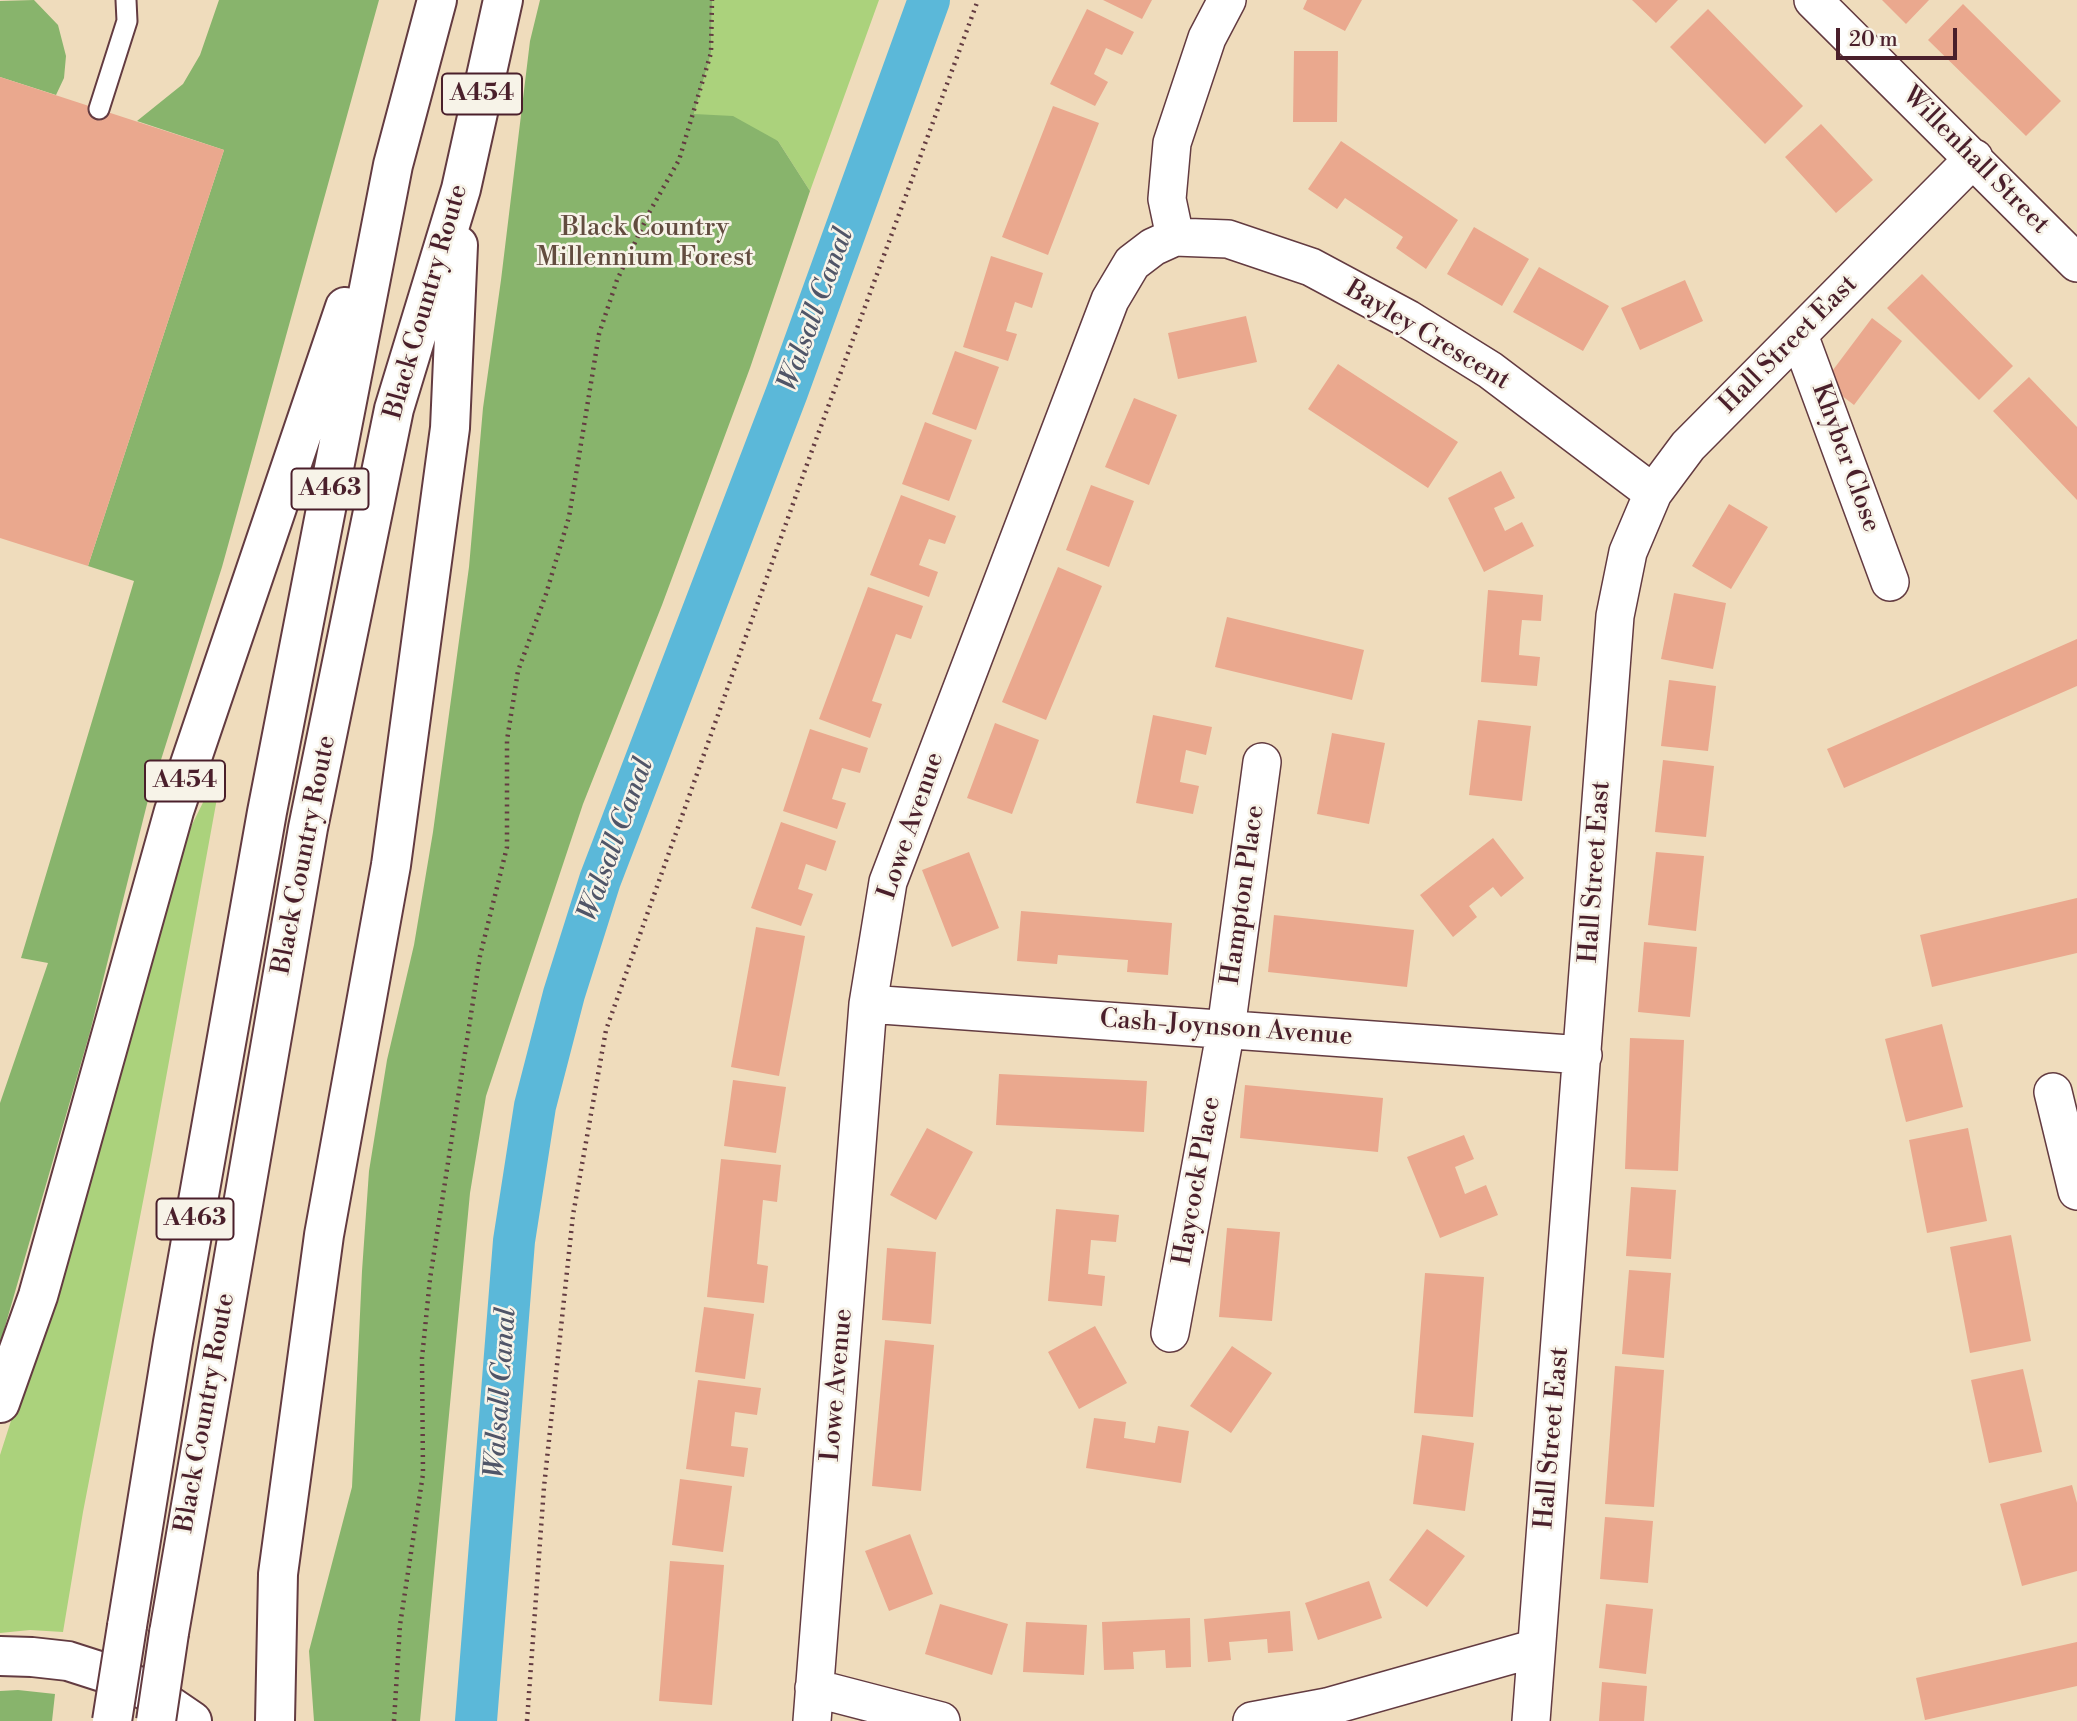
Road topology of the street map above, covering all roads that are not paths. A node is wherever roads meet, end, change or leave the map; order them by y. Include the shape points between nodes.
1 (125, 0) edge
2 (438, 0) edge
3 (503, 0) edge
4 (1227, 0) edge
5 (1813, 0) edge
6 (99, 109) dead end
7 (1974, 158) junction
8 (393, 165) junction
9 (461, 189) junction
10 (1175, 237) junction
11 (2077, 263) edge
12 (1799, 335) junction
13 (1653, 493) junction
14 (1890, 582) dead end
15 (1262, 762) dead end
16 (868, 1004) junction
17 (1226, 1029) junction
18 (1583, 1055) junction
19 (2053, 1092) dead end
20 (2077, 1191) edge
21 (1170, 1333) dead end
22 (0, 1403) edge
23 (1536, 1648) junction
24 (0, 1656) edge
25 (813, 1705) edge
26 (112, 1721) edge
27 (156, 1721) edge
28 (192, 1721) edge
29 (275, 1721) edge
30 (941, 1721) edge
31 (1252, 1721) edge
32 (1531, 1721) edge

1 - 6 lane via 127,21
2 - 8 highway, Black Country Route / A454
3 - 9 highway, Black Country Route / A454
4 - 10 street via 1207,38 1172,143 1167,199
5 - 7 street, Willenhall Street
7 - 11 street, Willenhall Street
7 - 12 street, Hall Street East
8 - 22 highway, A454 via 174,811 38,1296
8 - 26 highway, Black Country Route / A463, bridge via 267,812 173,1342
9 - 27 highway, Black Country Route / A463, bridge via 394,409 308,828
9 - 29 highway, A454 via 450,428 391,865 324,1234 280,1560
10 - 13 street, Bayley Crescent via 1228,239 1311,267 1490,370
10 - 16 street, Lowe Avenue via 1132,263 1110,300 1085,360 888,883
12 - 13 street, Hall Street East via 1688,446
12 - 14 street, Khyber Close
13 - 18 street, Hall Street East via 1628,552 1615,616
15 - 17 street, Hampton Place
16 - 17 street, Cash-Joynson Avenue
16 - 25 street, Lowe Avenue
17 - 18 street, Cash-Joynson Avenue
17 - 21 street, Haycock Place
18 - 23 street, Hall Street East
19 - 20 street
23 - 31 street via 1326,1707
23 - 32 street, Hall Street East
24 - 28 highway via 68,1661 121,1678
25 - 30 street

